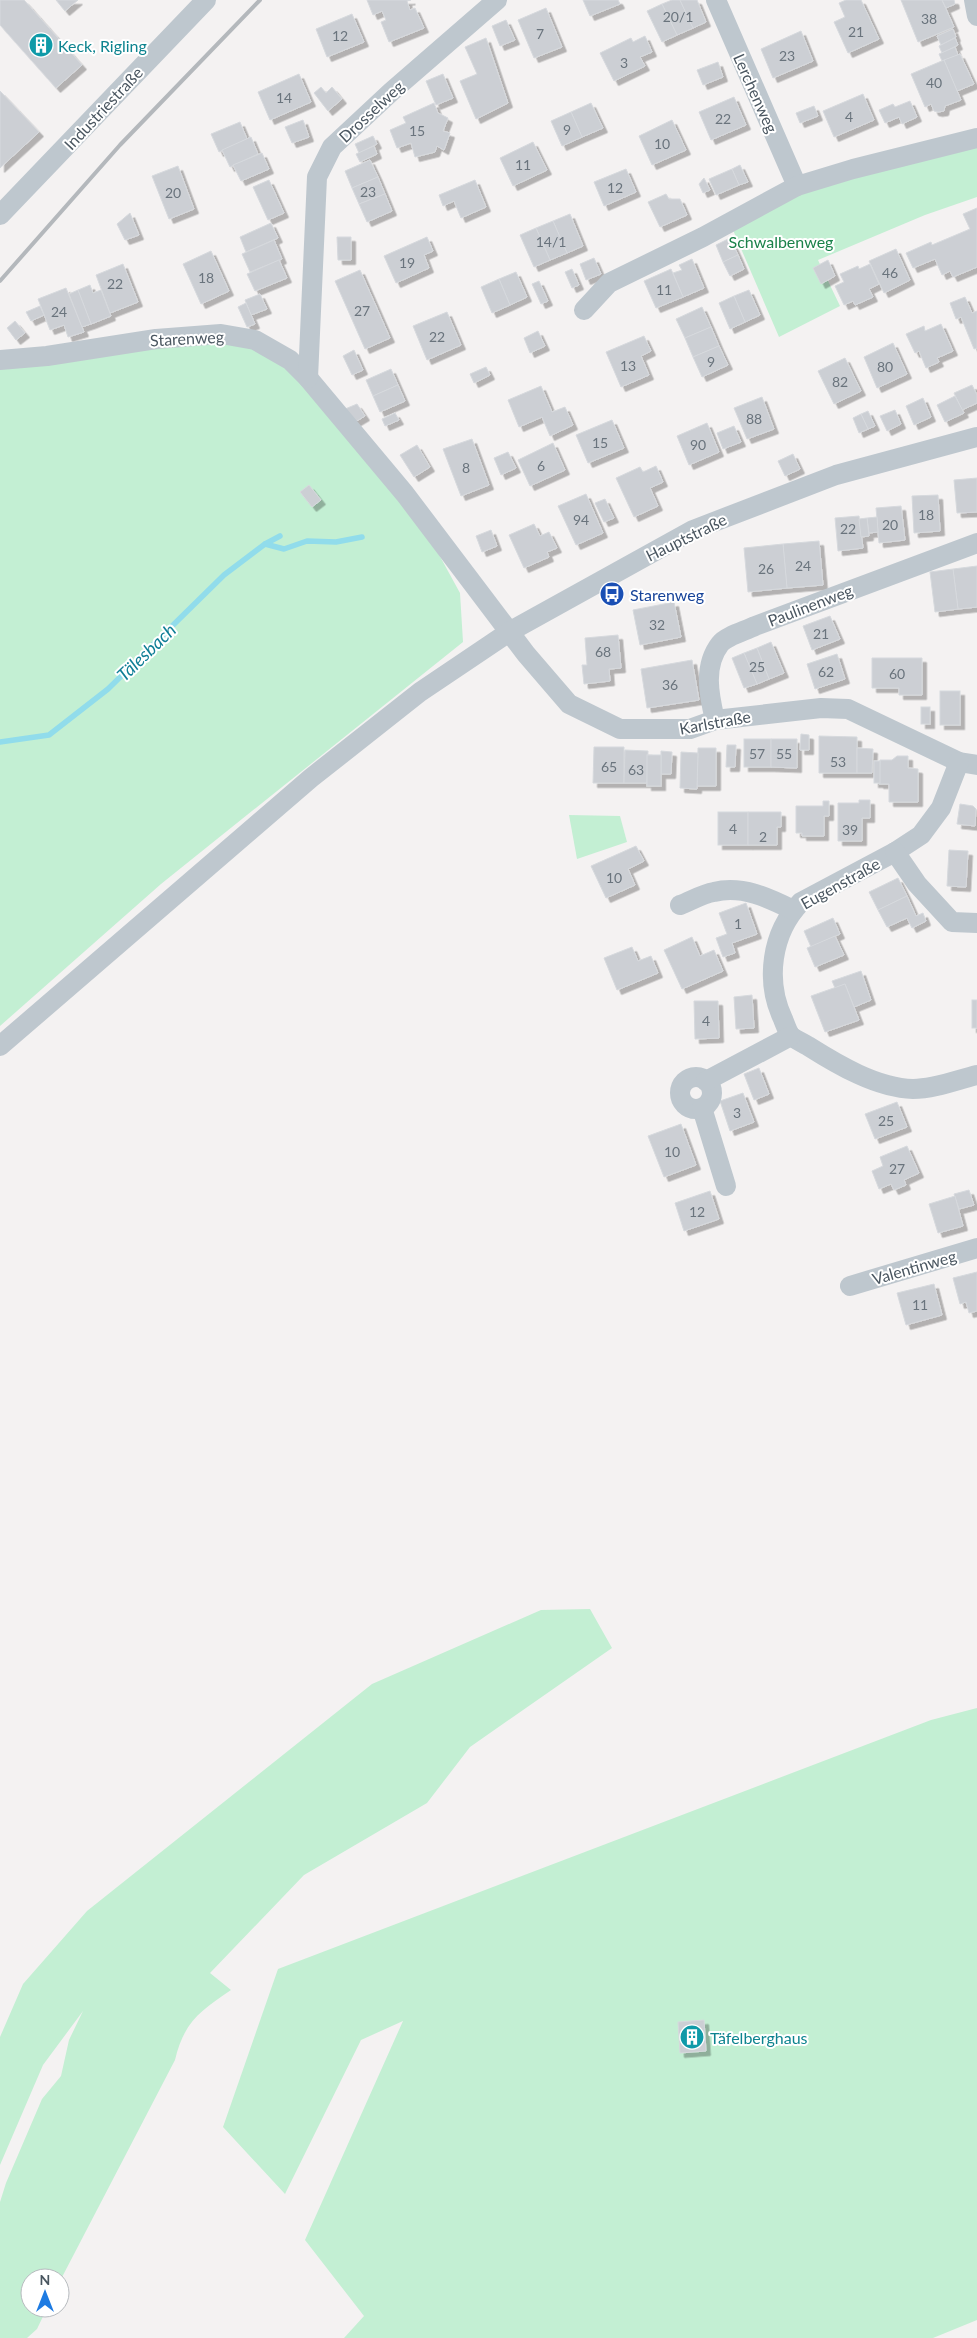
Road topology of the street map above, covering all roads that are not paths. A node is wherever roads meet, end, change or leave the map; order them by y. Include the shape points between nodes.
1 (206, 0) edge
2 (497, 0) edge
3 (716, 0) edge
4 (974, 0) edge
5 (977, 16) edge
6 (977, 138) edge
7 (797, 186) junction
8 (0, 214) edge
9 (584, 310) dead end
10 (0, 360) edge
11 (308, 378) junction
12 (977, 437) edge
13 (977, 543) edge
14 (509, 632) junction
15 (715, 720) junction
16 (968, 764) edge
17 (895, 852) junction
18 (680, 905) dead end
19 (793, 910) junction
20 (977, 923) edge
21 (791, 1036) junction
22 (0, 1046) edge
23 (977, 1075) edge
24 (706, 1081) junction
25 (702, 1108) junction
26 (726, 1186) dead end
27 (977, 1248) edge
28 (850, 1286) dead end

1 - 8 street, Industriestraße
2 - 11 street, Drosselweg via 339,140 317,177
3 - 7 street, Lerchenweg
4 - 5 street
6 - 7 street
7 - 9 street via 609,283
10 - 11 street, Starenweg via 156,339 221,334 255,340 290,360
11 - 14 street, Starenweg via 405,494
12 - 14 street, Hauptstraße via 836,475 693,530
13 - 15 street, Paulinenweg via 755,626 721,643 709,666
14 - 15 street, Karlstraße via 569,704 620,729 690,729
14 - 22 street, Hauptstraße via 420,692 311,778
15 - 16 street, Karlstraße via 822,708 848,709
16 - 17 street, Eugenstraße via 921,835
17 - 19 street, Eugenstraße via 801,902
17 - 20 street via 917,884 952,922
18 - 19 street via 714,892 734,890 765,896
19 - 21 street, Eugenstraße via 786,920 774,955 772,980 780,1012
21 - 23 street via 832,1061 885,1084 914,1088
21 - 24 street
24 - 25 street via 712,1095
24 - 25 street via 691,1077 680,1088 683,1103 692,1109
25 - 26 street
27 - 28 street, Valentinweg

